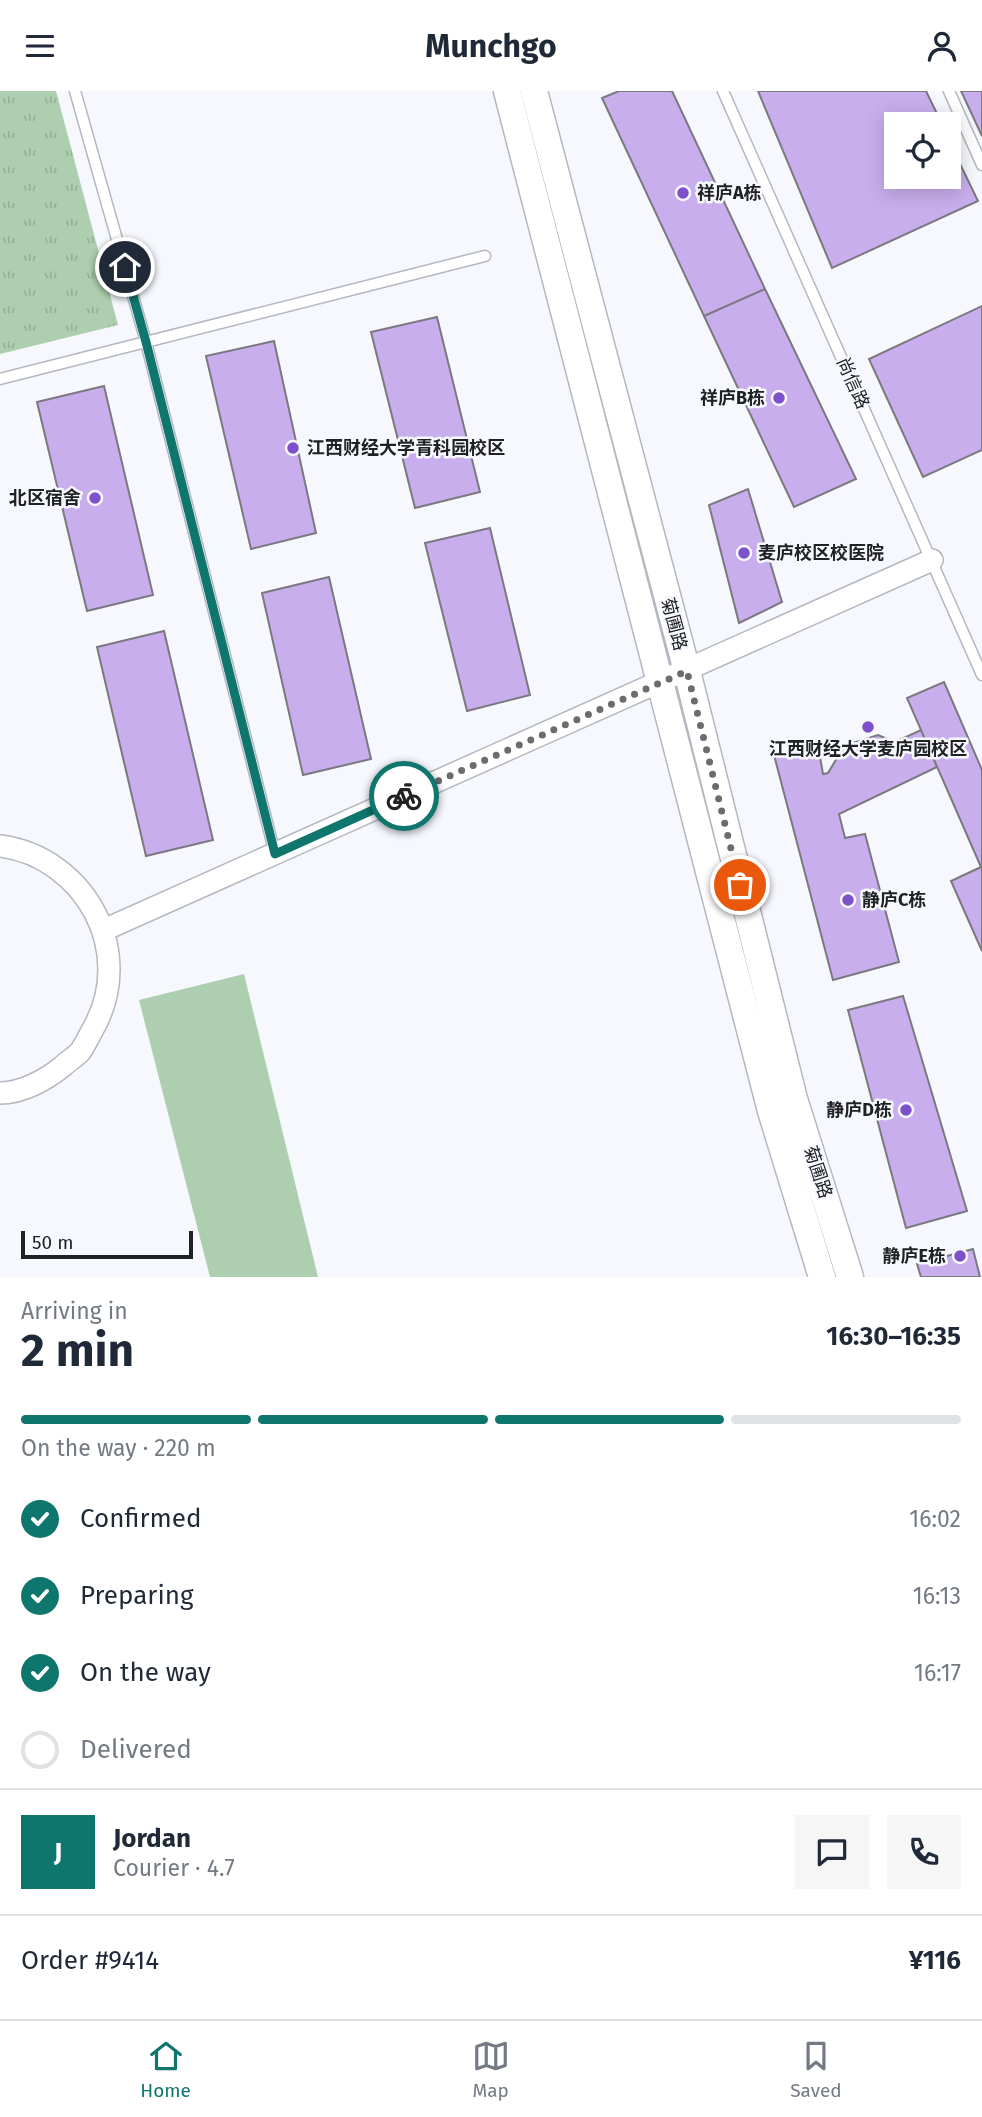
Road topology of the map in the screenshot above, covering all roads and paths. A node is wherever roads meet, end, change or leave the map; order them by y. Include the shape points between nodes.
1 (75, 91) edge
2 (507, 91) edge
3 (534, 91) edge
4 (723, 91) edge
5 (949, 91) edge
6 (982, 165) edge
7 (485, 256) dead end
8 (146, 342) junction
9 (0, 379) edge
10 (932, 560) junction
11 (687, 671) junction
12 (982, 675) edge
13 (660, 683) junction
14 (0, 846) edge
15 (275, 854) junction
16 (104, 930) junction
17 (0, 1093) edge
18 (821, 1277) edge
19 (850, 1277) edge

1 - 8 lane
2 - 13 street, 菊圃路
3 - 11 street, 菊圃路
4 - 10 lane, 尚信路
5 - 6 lane
7 - 8 lane
8 - 9 lane
8 - 15 lane
10 - 11 street
10 - 12 lane, 尚信路
11 - 13 street
11 - 19 street, 菊圃路 via 794,1099
13 - 15 street
13 - 18 street, 菊圃路 via 771,1111
14 - 16 street via 19,848 56,866 85,894
15 - 16 street
16 - 17 street via 110,972 102,1014 81,1051 48,1078

